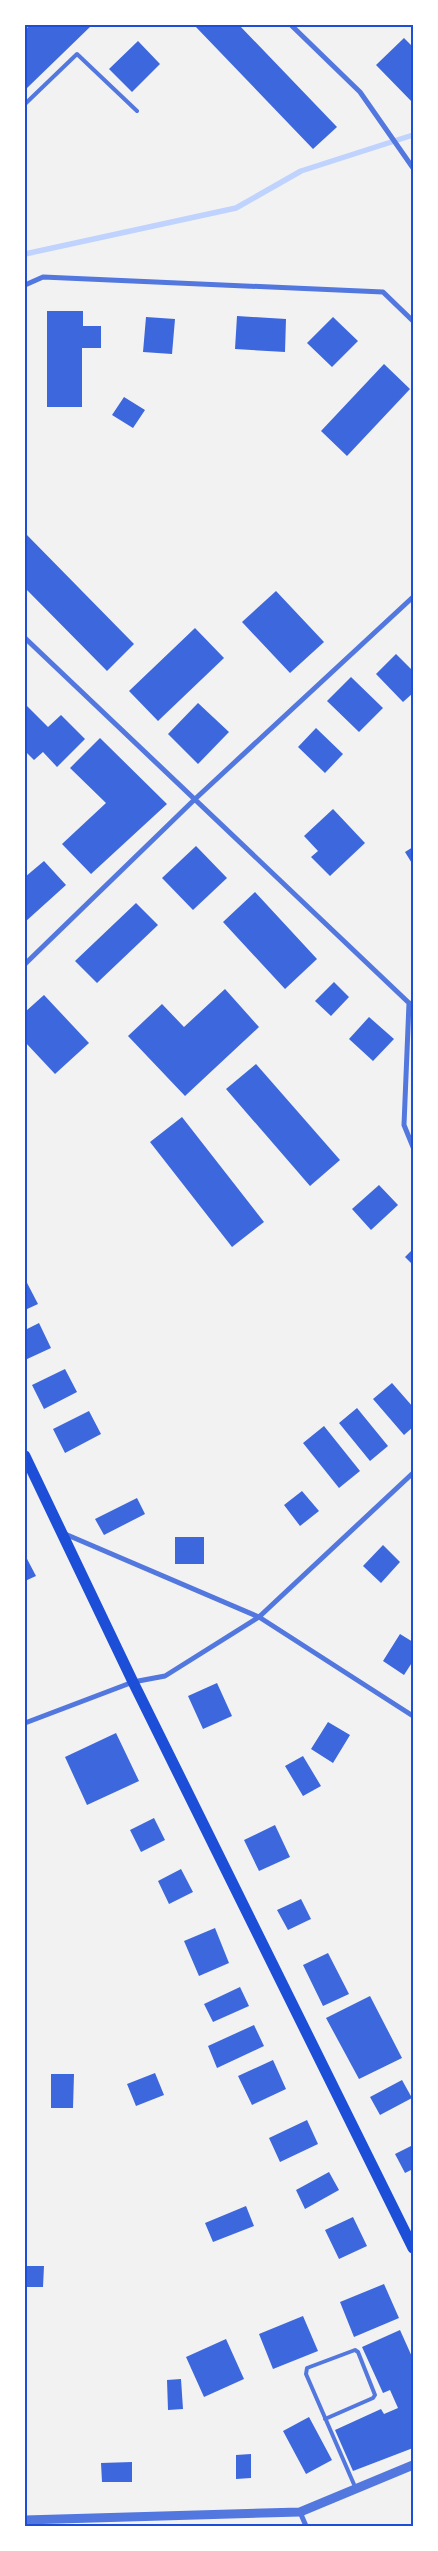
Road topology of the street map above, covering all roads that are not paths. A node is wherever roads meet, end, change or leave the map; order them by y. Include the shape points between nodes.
1 (291, 25) edge
2 (25, 104) edge
3 (137, 111) dead end
4 (413, 168) edge
5 (25, 285) edge
6 (413, 321) edge
7 (413, 597) edge
8 (25, 638) edge
9 (194, 800) junction
10 (25, 964) edge
11 (411, 1003) edge
12 (413, 1147) edge
13 (25, 1456) edge
14 (413, 1472) edge
15 (62, 1533) junction
16 (259, 1617) junction
17 (133, 1682) junction
18 (413, 1716) edge
19 (25, 1723) edge
20 (413, 2248) edge
21 (325, 2419) junction
22 (413, 2466) edge
23 (356, 2489) junction
24 (300, 2512) junction
25 (25, 2520) edge
26 (306, 2526) edge

1 - 4 street via 360,92
2 - 3 lane via 77,54
5 - 6 street via 43,277 382,292
7 - 9 street
8 - 9 street
9 - 10 street
9 - 11 street
11 - 12 street via 404,1125
13 - 15 main road
14 - 16 street
15 - 16 street
15 - 17 main road
16 - 17 street via 165,1676
16 - 18 street
17 - 19 street
17 - 20 main road
21 - 21 lane via 306,2371 355,2350 375,2395
21 - 23 lane
22 - 23 street
23 - 24 street
24 - 25 street
24 - 26 street

